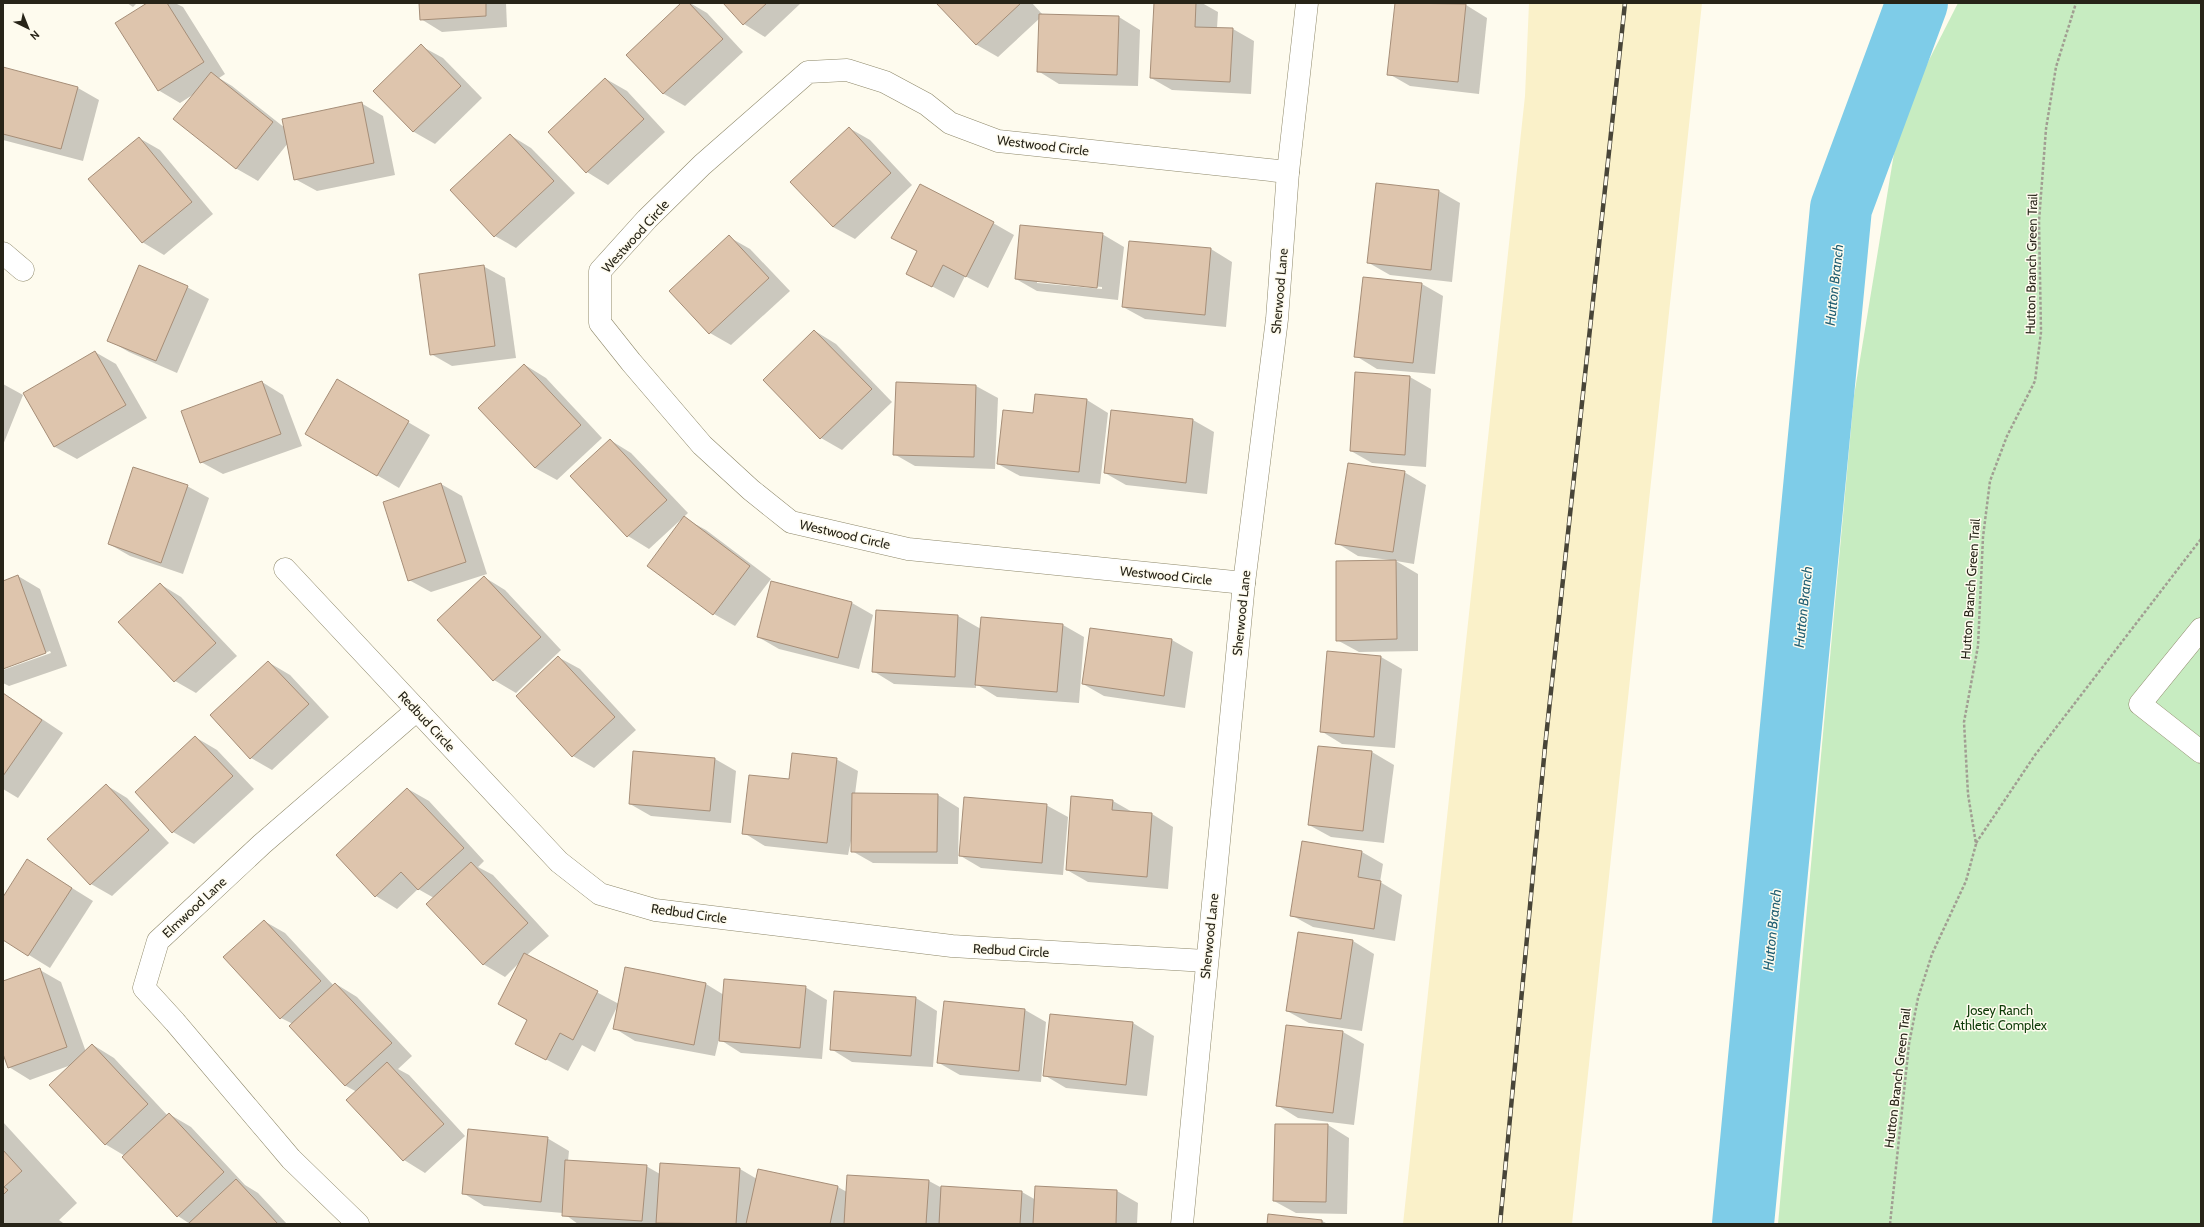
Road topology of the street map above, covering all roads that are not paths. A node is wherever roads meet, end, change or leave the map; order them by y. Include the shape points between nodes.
1 (1306, 3) edge
2 (1288, 172) junction
3 (3, 253) edge
4 (23, 270) dead end
5 (285, 569) dead end
6 (1244, 583) junction
7 (2201, 629) edge
8 (417, 710) junction
9 (2201, 752) edge
10 (1206, 961) junction
11 (358, 1224) edge
12 (1182, 1224) edge

1 - 2 street, Sherwood Lane
2 - 6 street, Sherwood Lane via 1277,318
2 - 6 street, Westwood Circle via 998,141 950,123 926,104 885,82 848,70 808,72 702,165 647,219 600,271 600,323 702,444 751,490 791,522 908,549
3 - 4 street
5 - 8 street, Redbud Circle
6 - 10 street, Sherwood Lane
7 - 9 street via 2140,704
8 - 10 street, Redbud Circle via 559,862 600,894 655,910 952,946
8 - 11 street, Elmwood Lane via 262,844 158,941 144,988 291,1158
10 - 12 street, Sherwood Lane

